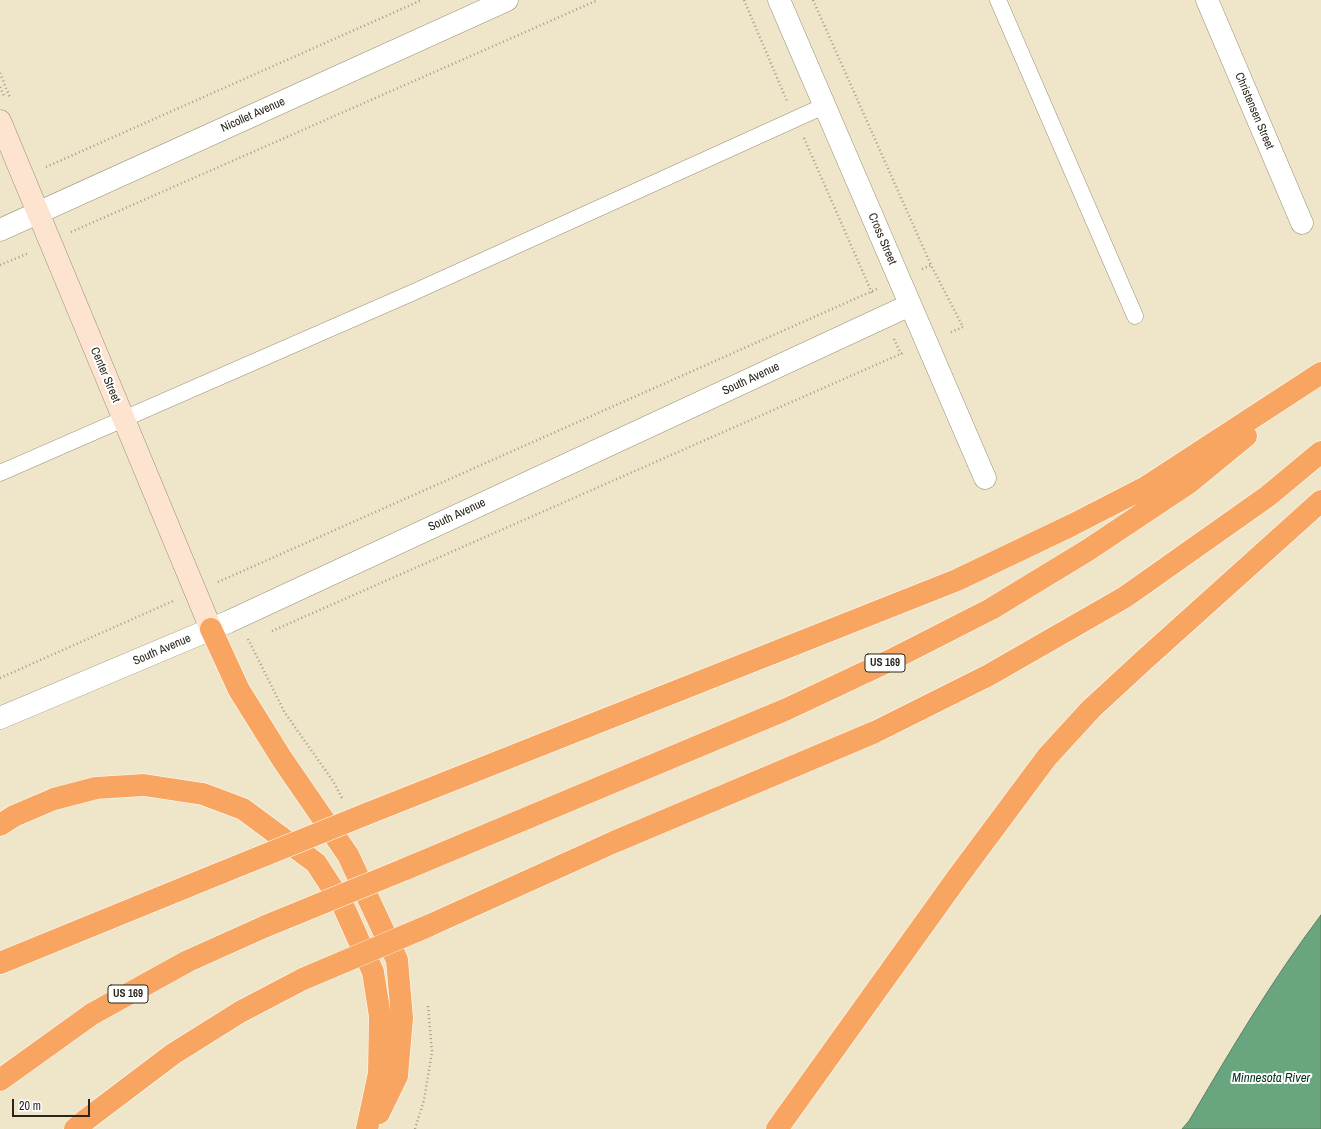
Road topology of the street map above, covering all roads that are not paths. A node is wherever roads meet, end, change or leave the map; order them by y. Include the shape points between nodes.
1 (507, 0) edge
2 (779, 0) edge
3 (998, 0) edge
4 (1207, 0) edge
5 (824, 106) junction
6 (3, 111) edge
7 (37, 213) junction
8 (1302, 223) dead end
9 (0, 230) edge
10 (910, 305) junction
11 (1135, 316) dead end
12 (1321, 374) edge
13 (124, 419) junction
14 (1321, 452) edge
15 (0, 473) edge
16 (985, 478) dead end
17 (1321, 501) edge
18 (220, 626) junction
19 (0, 718) edge
20 (0, 825) edge
21 (0, 963) edge
22 (0, 1080) edge
23 (75, 1129) edge
24 (367, 1129) edge
25 (372, 1129) edge
26 (778, 1129) edge

1 - 7 street, Nicollet Avenue
2 - 5 street, Cross Street
3 - 11 lane
4 - 8 street, Christensen Street
5 - 10 street, Cross Street
5 - 13 lane
6 - 7 street, Center Street via 22,177
7 - 9 street, Nicollet Avenue
7 - 13 street, Center Street
10 - 16 street, Cross Street
10 - 18 street, South Avenue
12 - 21 highway, bridge via 1146,487 957,580 369,813
12 - 22 highway, US 169, bridge via 1190,482 1088,550 991,608 889,661 787,709 266,926 188,961 92,1014
13 - 15 lane
13 - 18 street, Center Street via 196,592
14 - 23 highway, bridge via 1268,496 1125,597 989,675 875,732 614,842 303,979 240,1012 172,1054
17 - 26 highway via 1091,709 1047,757 957,878
18 - 19 street, South Avenue
18 - 25 highway via 239,690 282,759 348,855 397,960 402,1018 397,1076
20 - 24 highway via 14,816 54,799 96,788 144,784 203,794 243,809 316,863 342,903 373,972 380,1016 379,1072

